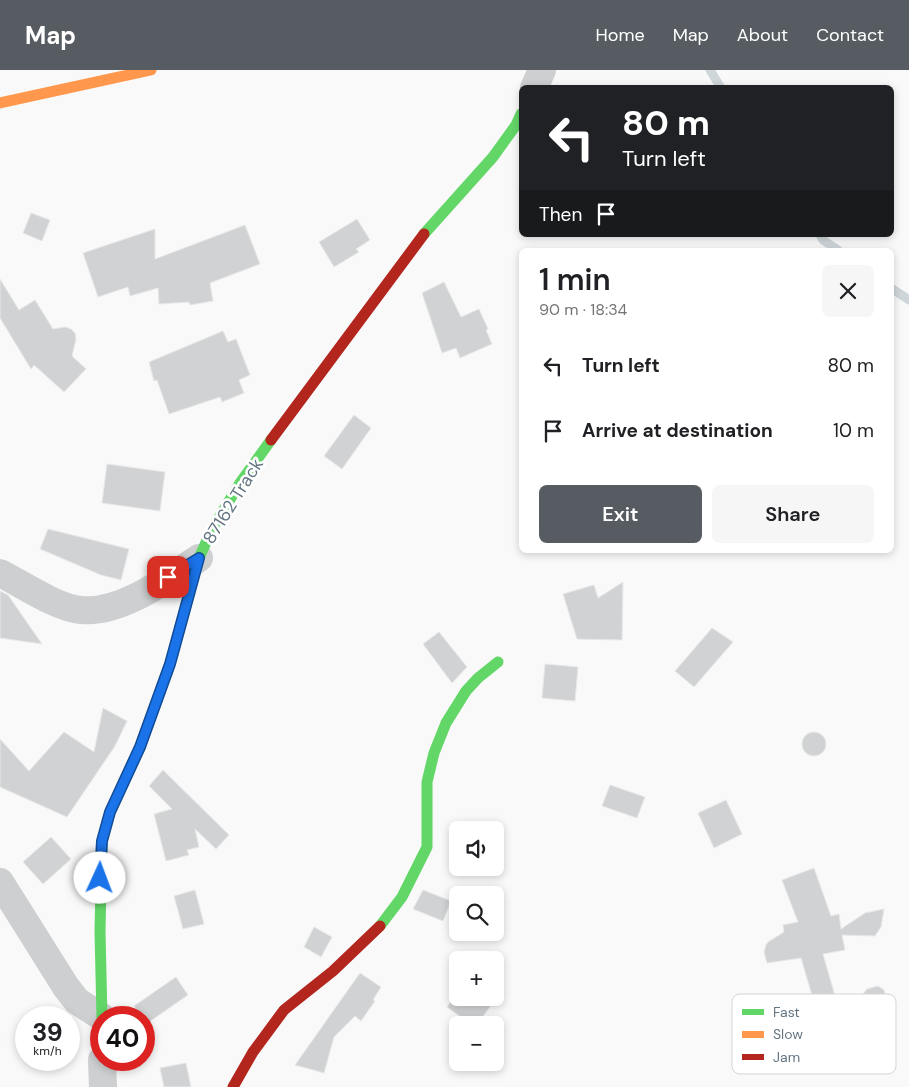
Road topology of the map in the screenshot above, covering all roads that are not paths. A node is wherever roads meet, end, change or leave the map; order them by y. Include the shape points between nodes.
1 (151, 70) edge
2 (542, 70) edge
3 (535, 85) edge
4 (0, 103) edge
5 (519, 118) edge
6 (199, 558) junction
7 (0, 573) edge
8 (498, 662) dead end
9 (0, 882) edge
10 (102, 1006) edge
11 (90, 1010) edge
12 (102, 1071) edge
13 (103, 1087) edge
14 (233, 1087) edge

1 - 4 street
2 - 3 street
5 - 6 street, 87162 Track via 493,157 416,243 240,483 212,529
6 - 7 street via 138,597 98,610 63,606
6 - 10 street, 87162 Track via 170,664 140,747 110,812 102,841
8 - 14 street via 466,691 446,723 427,782 427,847 402,897 381,925 284,1010 253,1052
9 - 11 street via 71,994
12 - 13 street

